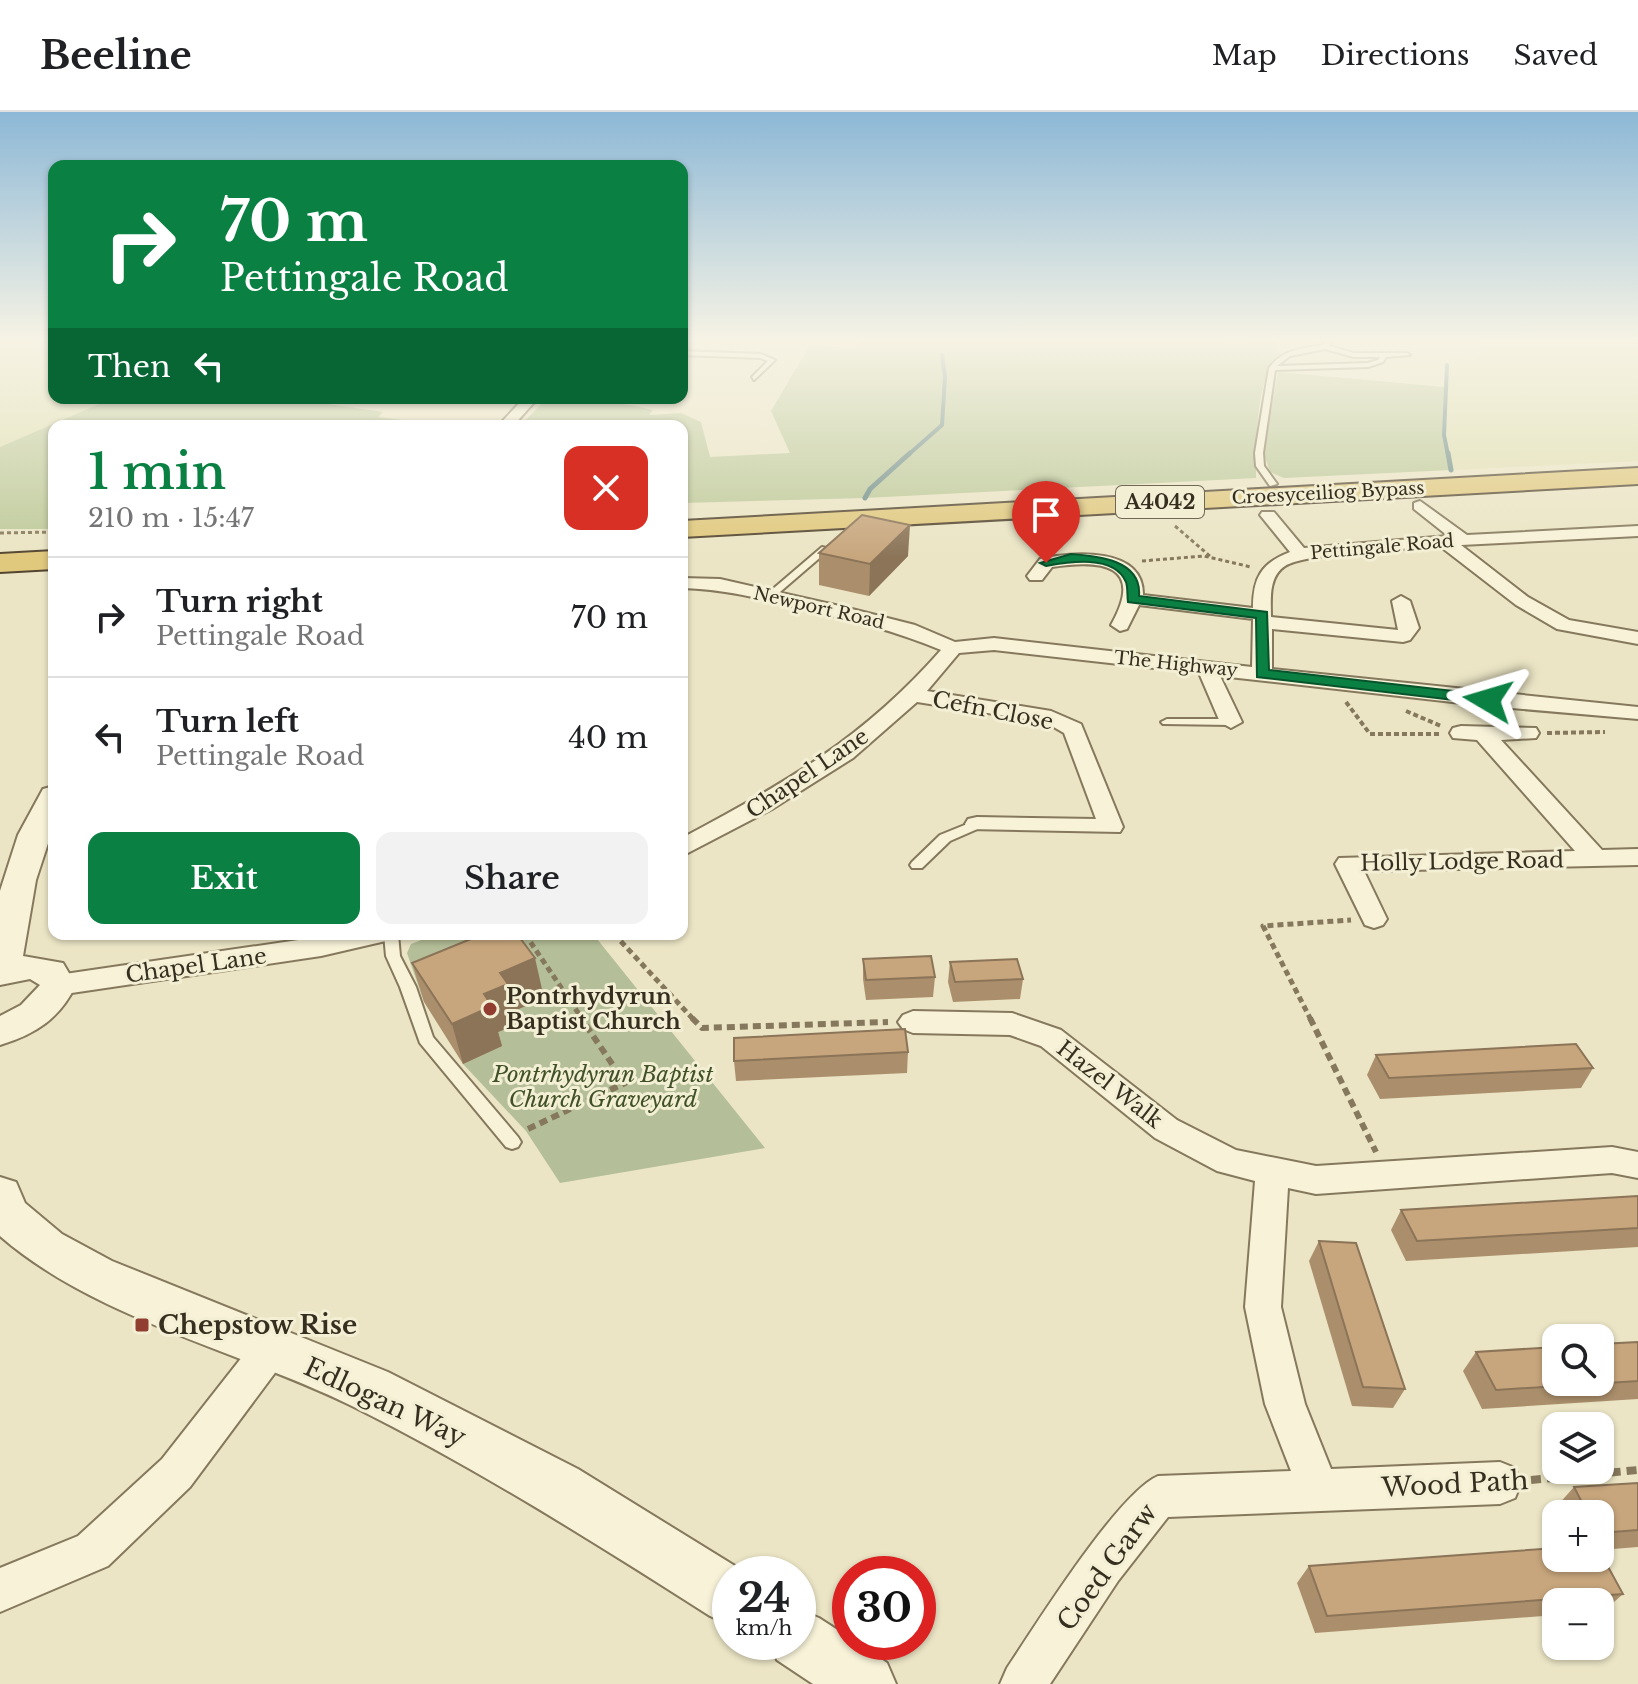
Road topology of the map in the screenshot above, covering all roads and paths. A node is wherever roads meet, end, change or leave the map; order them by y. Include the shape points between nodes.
1 (1265, 411) edge
2 (1638, 467) edge
3 (1638, 476) edge
4 (1273, 484) junction
5 (1420, 506) dead end
6 (688, 512) edge
7 (1268, 515) dead end
8 (1175, 526) dead end
9 (688, 529) edge
10 (1638, 531) edge
11 (48, 532) edge
12 (0, 533) edge
13 (1454, 540) junction
14 (48, 547) edge
15 (0, 548) edge
16 (825, 549) edge
17 (1300, 554) junction
18 (1212, 557) junction
19 (48, 560) edge
20 (0, 563) edge
21 (1114, 565) junction
22 (1271, 572) junction
23 (1036, 576) dead end
24 (688, 583) edge
25 (770, 596) junction
26 (1133, 599) junction
27 (1401, 601) dead end
28 (1263, 618) junction
29 (1120, 625) dead end
30 (1638, 638) edge
31 (953, 648) junction
32 (1206, 667) junction
33 (1262, 674) junction
34 (1331, 682) junction
35 (913, 695) junction
36 (1638, 713) edge
37 (1167, 722) dead end
38 (1231, 722) joint
39 (1606, 732) dead end
40 (1528, 733) joint
41 (1472, 734) junction
42 (48, 804) edge
43 (977, 824) joint
44 (688, 845) edge
45 (1638, 857) edge
46 (1595, 858) junction
47 (917, 865) dead end
48 (1374, 919) joint
49 (353, 940) edge
50 (392, 940) edge
51 (529, 940) edge
52 (620, 940) edge
53 (1, 972) edge
54 (58, 985) junction
55 (913, 1022) joint
56 (0, 1031) edge
57 (512, 1142) joint
58 (1638, 1165) edge
59 (1272, 1171) junction
60 (1386, 1175) junction
61 (0, 1195) edge
62 (270, 1350) junction
63 (1638, 1470) edge
64 (1500, 1483) joint
65 (1319, 1490) junction
66 (712, 1585) edge
67 (0, 1590) edge
68 (816, 1651) edge
69 (866, 1684) edge
70 (1023, 1684) edge

1 - 4 lane via 1260,466
2 - 4 highway, Croesyceiliog Bypass / A4042
3 - 9 highway, Croesyceiliog Bypass / A4042
4 - 6 highway, Croesyceiliog Bypass / A4042
5 - 13 street, Pettingale Road
7 - 17 street, Pettingale Road
8 - 18 path
10 - 13 street, Pettingale Road
11 - 12 path
13 - 17 street, Pettingale Road
13 - 30 street via 1522,601 1564,625
14 - 15 highway
16 - 25 lane
17 - 22 street, Pettingale Road via 1277,563
18 - 21 path
18 - 22 path
19 - 20 highway
21 - 23 street via 1071,558 1046,563
21 - 26 street via 1134,585
22 - 28 street via 1262,585
24 - 25 street, Newport Road via 720,584
25 - 31 street, Newport Road via 908,629
26 - 28 street
26 - 29 street
27 - 28 street via 1409,628 1403,636
28 - 33 street
31 - 32 street, The Highway via 994,644
31 - 35 street, Chapel Lane
32 - 33 street, The Highway
32 - 38 street
33 - 34 street, The Highway
34 - 36 street, The Highway
34 - 41 path via 1370,734
35 - 43 street, Cefn Close via 1051,717 1073,729 1111,827
35 - 44 street, Chapel Lane via 845,753
37 - 38 lane
39 - 40 path
40 - 41 street
41 - 46 street
42 - 53 street via 39,818 10,921
43 - 47 lane via 945,838
45 - 46 street, Holly Lodge Road
46 - 48 street, Holly Lodge Road via 1348,864
48 - 60 path via 1263,926
49 - 54 street, Chapel Lane
50 - 57 lane via 426,1039
51 - 57 path via 625,1083
52 - 55 path via 702,1028
53 - 54 street via 30,967 50,972
54 - 56 street via 50,1003 27,1021
55 - 59 street, Hazel Walk via 1012,1024 1051,1038 1166,1129 1229,1162
58 - 60 street, Hazel Walk via 1612,1160
59 - 60 street, Hazel Walk via 1316,1180
59 - 65 street via 1263,1307 1285,1404
61 - 62 street, Edlogan Way via 6,1214 46,1248 95,1276
62 - 66 street, Edlogan Way via 370,1389 559,1488
62 - 67 street via 176,1473 93,1551
63 - 64 path, Wood Path
64 - 65 street, Wood Path
65 - 70 street, Coed Garw via 1158,1497 1103,1566
68 - 69 street

